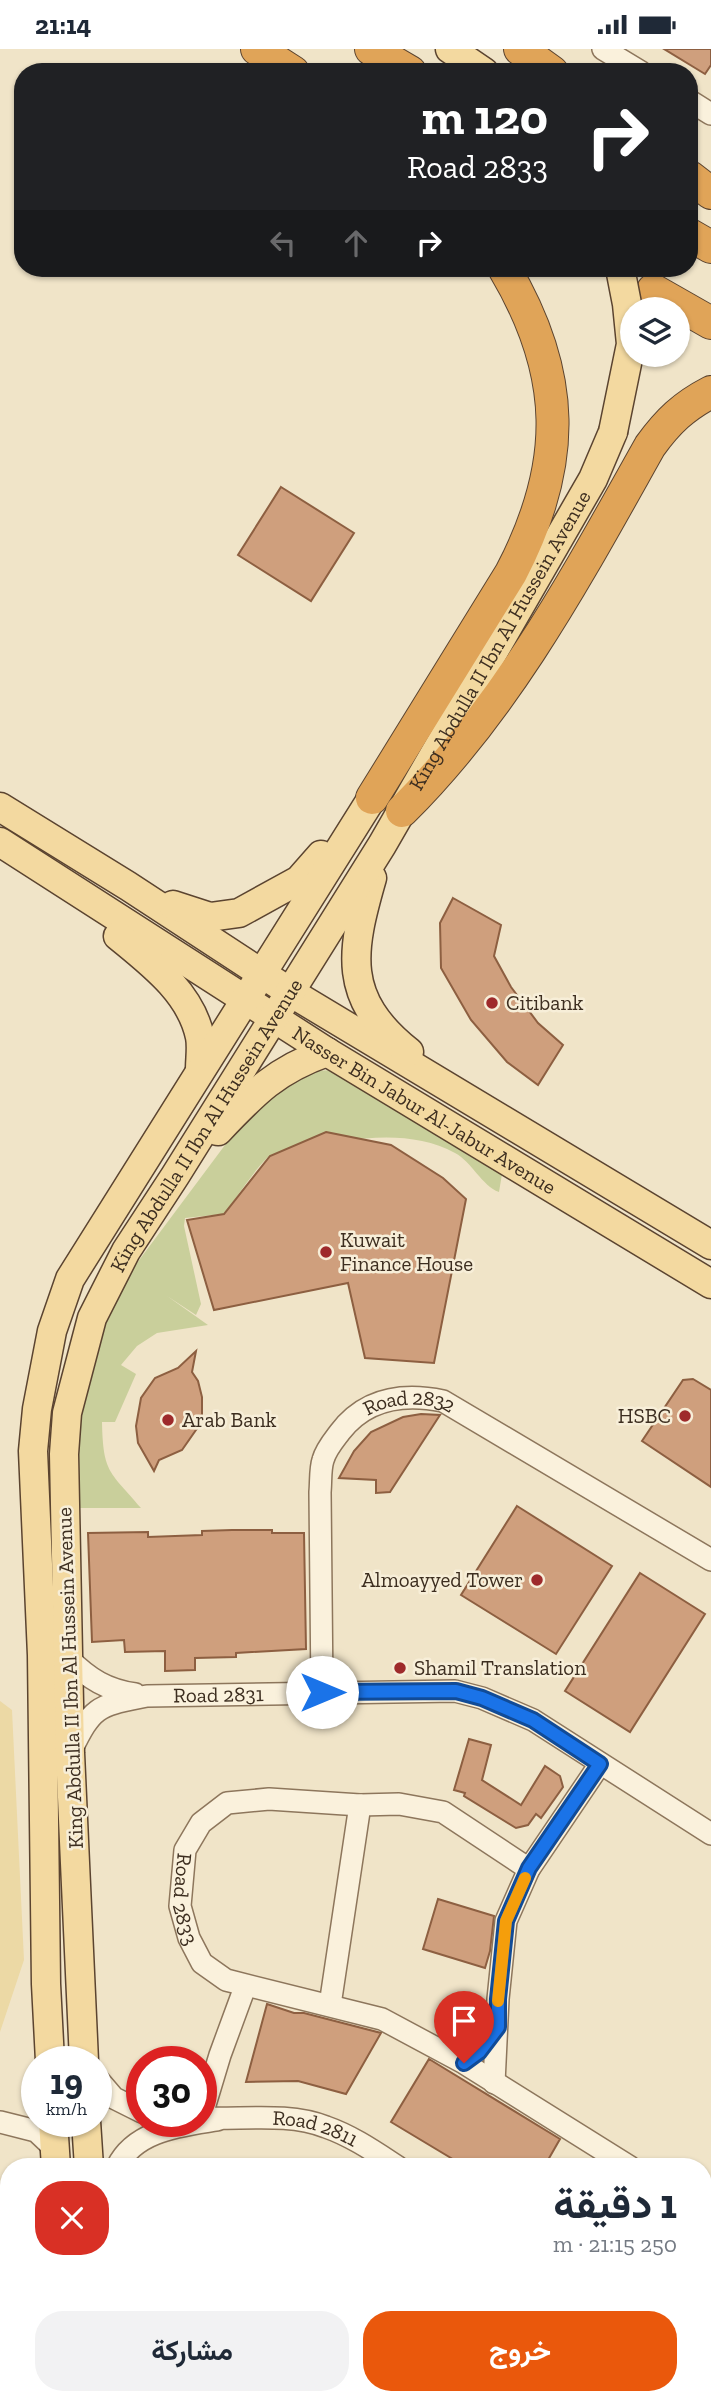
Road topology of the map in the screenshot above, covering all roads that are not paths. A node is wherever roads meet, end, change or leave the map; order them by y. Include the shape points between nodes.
1 (239, 49) edge
2 (257, 49) edge
3 (371, 49) edge
4 (450, 49) edge
5 (520, 49) edge
6 (603, 49) edge
7 (256, 63) edge
8 (279, 63) edge
9 (395, 63) edge
10 (471, 63) edge
11 (539, 63) edge
12 (626, 63) edge
13 (510, 277) edge
14 (622, 277) edge
15 (653, 290) dead end
16 (711, 323) edge
17 (711, 392) edge
18 (372, 798) junction
19 (0, 807) edge
20 (402, 811) junction
21 (0, 842) edge
22 (382, 845) junction
23 (54, 878) junction
24 (128, 886) junction
25 (260, 973) junction
26 (290, 992) junction
27 (244, 999) junction
28 (274, 1018) junction
29 (327, 1052) junction
30 (200, 1070) junction
31 (471, 1101) junction
32 (175, 1176) junction
33 (711, 1245) edge
34 (711, 1284) edge
35 (711, 1560) edge
36 (69, 1658) junction
37 (322, 1692) junction
38 (147, 1696) junction
39 (70, 1753) junction
40 (600, 1764) junction
41 (360, 1805) junction
42 (711, 1834) edge
43 (529, 1868) junction
44 (245, 1986) junction
45 (330, 2005) junction
46 (498, 2027) junction
47 (49, 2046) edge
48 (83, 2046) edge
49 (464, 2063) junction
50 (217, 2079) edge
51 (494, 2083) junction
52 (21, 2117) edge
53 (217, 2118) edge
54 (0, 2121) edge
55 (87, 2137) edge
56 (147, 2137) edge
57 (55, 2145) edge
58 (88, 2158) edge
59 (122, 2158) edge
60 (383, 2158) edge
61 (615, 2158) edge

1 - 7 highway
2 - 8 highway
3 - 9 highway
4 - 10 main road
5 - 11 highway
6 - 12 street
13 - 18 highway via 537,332 547,367 553,440 546,486 511,573
14 - 20 main road, King Abdulla II Ibn Al Hussein Avenue, bridge via 631,344 613,432 587,490
15 - 16 highway
17 - 20 highway via 687,404 666,423 532,648 454,753
18 - 24 main road via 299,880 239,913 210,917
18 - 25 main road, King Abdulla II Ibn Al Hussein Avenue
19 - 24 main road, Nasser Bin Jabur Al-Jabur Avenue
20 - 22 main road, King Abdulla II Ibn Al Hussein Avenue
21 - 23 main road, Nasser Bin Jabur Al-Jabur Avenue
22 - 26 main road, King Abdulla II Ibn Al Hussein Avenue
22 - 31 main road via 356,939 359,984 372,1012 398,1044
23 - 27 main road, Nasser Bin Jabur Al-Jabur Avenue
23 - 30 main road via 151,964 187,1004 200,1040
24 - 25 main road, Nasser Bin Jabur Al-Jabur Avenue
25 - 26 main road, Nasser Bin Jabur Al-Jabur Avenue
25 - 27 main road, King Abdulla II Ibn Al Hussein Avenue
26 - 28 main road, King Abdulla II Ibn Al Hussein Avenue
26 - 31 main road, Nasser Bin Jabur Al-Jabur Avenue
27 - 28 main road, Nasser Bin Jabur Al-Jabur Avenue
27 - 30 main road, King Abdulla II Ibn Al Hussein Avenue
28 - 29 main road, Nasser Bin Jabur Al-Jabur Avenue
28 - 32 main road, King Abdulla II Ibn Al Hussein Avenue
29 - 32 main road via 292,1066 262,1086
29 - 34 main road, Nasser Bin Jabur Al-Jabur Avenue
30 - 47 main road, King Abdulla II Ibn Al Hussein Avenue via 70,1279 52,1331 37,1409 33,1451
31 - 33 main road, Nasser Bin Jabur Al-Jabur Avenue
32 - 36 main road, King Abdulla II Ibn Al Hussein Avenue via 126,1251 92,1318 67,1413
35 - 37 street, Road 2832 via 443,1401 393,1398 349,1421 322,1461
36 - 38 street, Road 2831 via 98,1684
36 - 39 main road, King Abdulla II Ibn Al Hussein Avenue
37 - 38 street, Road 2831
37 - 40 street, Road 2831 via 456,1691 533,1720
38 - 39 street, Road 2831 via 98,1708
39 - 48 main road, King Abdulla II Ibn Al Hussein Avenue
40 - 42 street, Road 2831
40 - 43 street
41 - 43 street, Road 2833 via 399,1804 443,1812
41 - 44 street, Road 2833 via 269,1799 228,1803 201,1823 185,1850 180,1906 202,1963 226,1980
41 - 45 street
43 - 46 street via 506,1921
44 - 45 street, Road 2833
44 - 50 street via 220,2055
45 - 49 street, Road 2833 via 382,2019
46 - 49 street
46 - 51 street
49 - 51 street, Road 2833
51 - 61 street, Road 2833
52 - 54 street
53 - 60 street, Road 2811 via 293,2119 325,2126
54 - 57 street via 36,2131
55 - 58 main road
56 - 59 street, Road 2811

